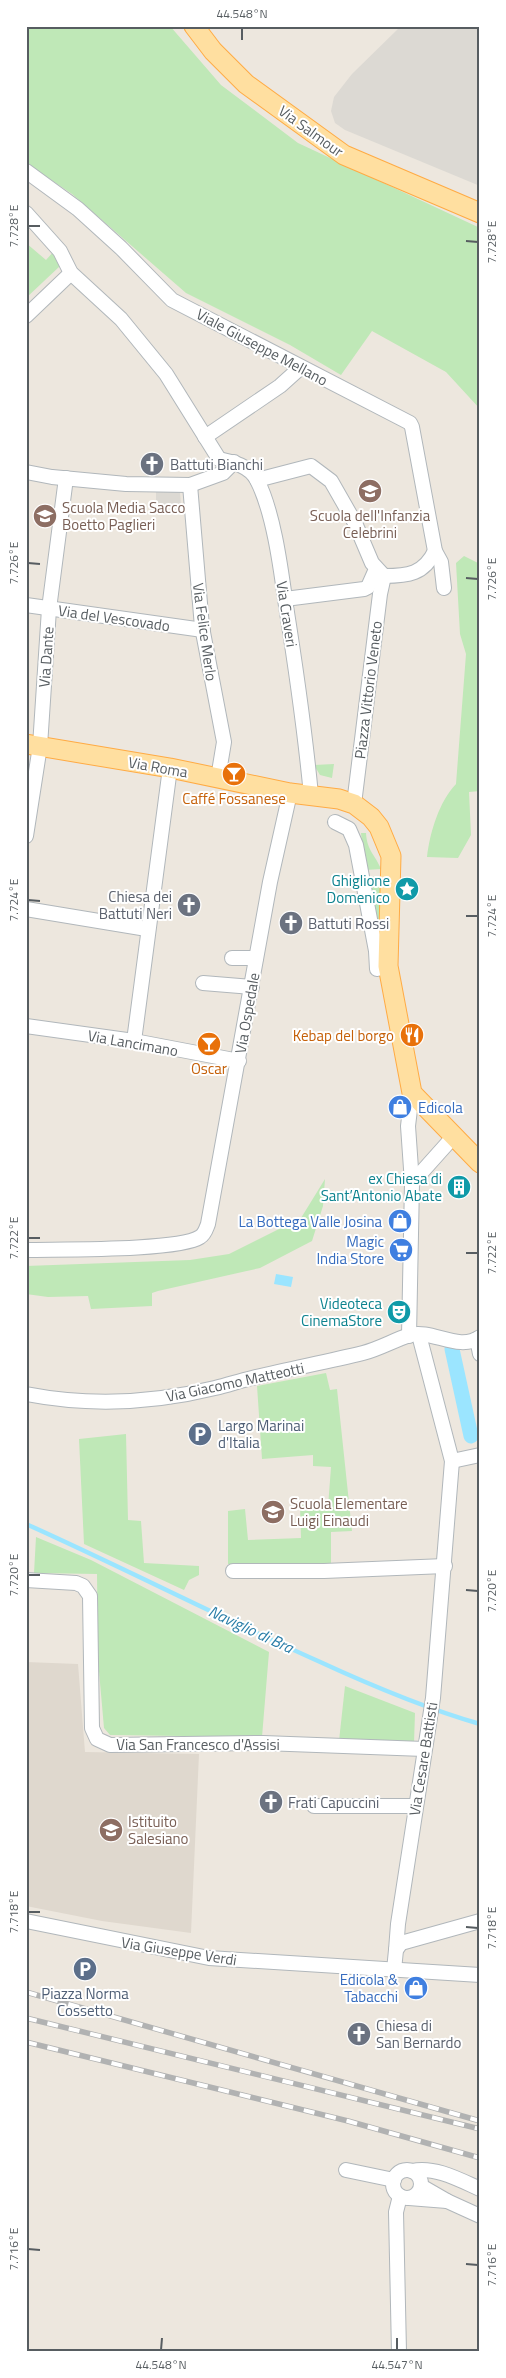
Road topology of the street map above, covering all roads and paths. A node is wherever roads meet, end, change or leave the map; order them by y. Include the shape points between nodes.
1 (194, 26) edge
2 (29, 178) edge
3 (26, 213) edge
4 (480, 213) edge
5 (71, 273) junction
6 (26, 316) edge
7 (300, 368) junction
8 (204, 437) junction
9 (219, 459) junction
10 (234, 462) junction
11 (26, 472) edge
12 (66, 478) junction
13 (257, 480) junction
14 (190, 484) junction
15 (435, 551) junction
16 (380, 573) junction
17 (444, 588) dead end
18 (285, 599) junction
19 (26, 605) edge
20 (49, 609) junction
21 (203, 630) junction
22 (33, 745) edge
23 (170, 768) junction
24 (218, 778) junction
25 (290, 792) junction
26 (311, 795) junction
27 (354, 804) junction
28 (335, 822) dead end
29 (26, 836) edge
30 (26, 909) edge
31 (148, 929) junction
32 (232, 958) dead end
33 (256, 958) junction
34 (377, 969) dead end
35 (203, 983) dead end
36 (252, 987) junction
37 (26, 1026) edge
38 (134, 1041) junction
39 (239, 1061) junction
40 (412, 1093) junction
41 (454, 1136) junction
42 (477, 1155) edge
43 (412, 1183) junction
44 (26, 1250) edge
45 (414, 1335) junction
46 (478, 1338) edge
47 (480, 1354) edge
48 (26, 1394) edge
49 (480, 1455) edge
50 (452, 1462) junction
51 (445, 1566) junction
52 (233, 1571) dead end
53 (26, 1580) edge
54 (424, 1750) junction
55 (314, 1806) dead end
56 (415, 1806) junction
57 (26, 1921) edge
58 (480, 1921) edge
59 (396, 1950) junction
60 (394, 1970) junction
61 (480, 1975) edge
62 (346, 2170) dead end
63 (412, 2171) junction
64 (394, 2180) junction
65 (421, 2186) junction
66 (480, 2190) edge
67 (404, 2197) junction
68 (447, 2201) junction
69 (480, 2216) edge
70 (400, 2352) edge

1 - 4 main road, Via Salmour via 213,51 246,84 344,155
2 - 7 street, Viale Giuseppe Mellano via 78,209 172,300
3 - 5 street via 60,251
5 - 6 street
5 - 8 street via 121,319 166,374
7 - 8 street via 280,386
7 - 15 street, Viale Giuseppe Mellano via 412,426
8 - 9 street
9 - 10 street
9 - 14 street
10 - 13 street via 251,472
10 - 14 street via 222,473
11 - 12 street
12 - 14 street via 126,484
12 - 20 street, Via Dante
13 - 16 street via 310,466 331,481
13 - 18 street, Via Craveri via 279,558
14 - 21 street, Via Felice Merlo
15 - 16 street via 419,572 408,575
15 - 17 street via 441,562
16 - 18 street via 364,589
16 - 27 street, Piazza Vittorio Veneto
18 - 26 street, Via Craveri
19 - 20 street, Via del Vescovado
20 - 21 street, Via del Vescovado
20 - 22 street, Via Dante
21 - 24 street, Via Felice Merlo via 224,742
22 - 23 main road, Via Roma
22 - 29 street, Via Dante
23 - 24 main road, Via Roma
23 - 31 street
24 - 25 main road, Via Roma
25 - 26 main road, Via Roma
25 - 33 street, Via Ospedale
26 - 27 main road, Via Roma
27 - 40 main road via 379,827 391,856 388,966
28 - 34 street via 349,829 356,845
30 - 31 street
31 - 38 street
32 - 33 street
33 - 36 street, Via Ospedale
35 - 36 street
36 - 39 street, Via Ospedale
37 - 38 street, Via Lancimano
38 - 39 street, Via Lancimano
39 - 44 street, Via Ospedale via 205,1233 192,1240 160,1245
40 - 41 main road
40 - 43 street, Via Cesare Battisti via 408,1126
41 - 42 main road
41 - 43 street
43 - 45 street, Via Cesare Battisti
45 - 46 street via 461,1342
45 - 48 street, Via Giacomo Matteotti via 365,1352 159,1398 97,1401
45 - 50 street, Via Cesare Battisti
46 - 47 street
49 - 50 street
50 - 51 street, Via Cesare Battisti
51 - 52 street
51 - 54 street, Via Cesare Battisti
53 - 54 street, Via San Francesco d'Assisi via 76,1583 84,1586 90,1596 92,1728 98,1739 110,1745 263,1743
54 - 56 street, Via Cesare Battisti
55 - 56 street
56 - 59 street, Via Cesare Battisti
57 - 60 street, Via Giuseppe Verdi via 209,1958
58 - 59 street via 408,1939
59 - 60 street, Via Cesare Battisti
60 - 61 street, Via Giuseppe Verdi
62 - 64 street
63 - 64 street via 399,2172
63 - 65 street via 418,2175
63 - 66 street via 421,2169 446,2175
64 - 67 street via 394,2189
65 - 67 street via 417,2194
65 - 68 street
67 - 68 street
67 - 70 street via 396,2212
68 - 69 street

